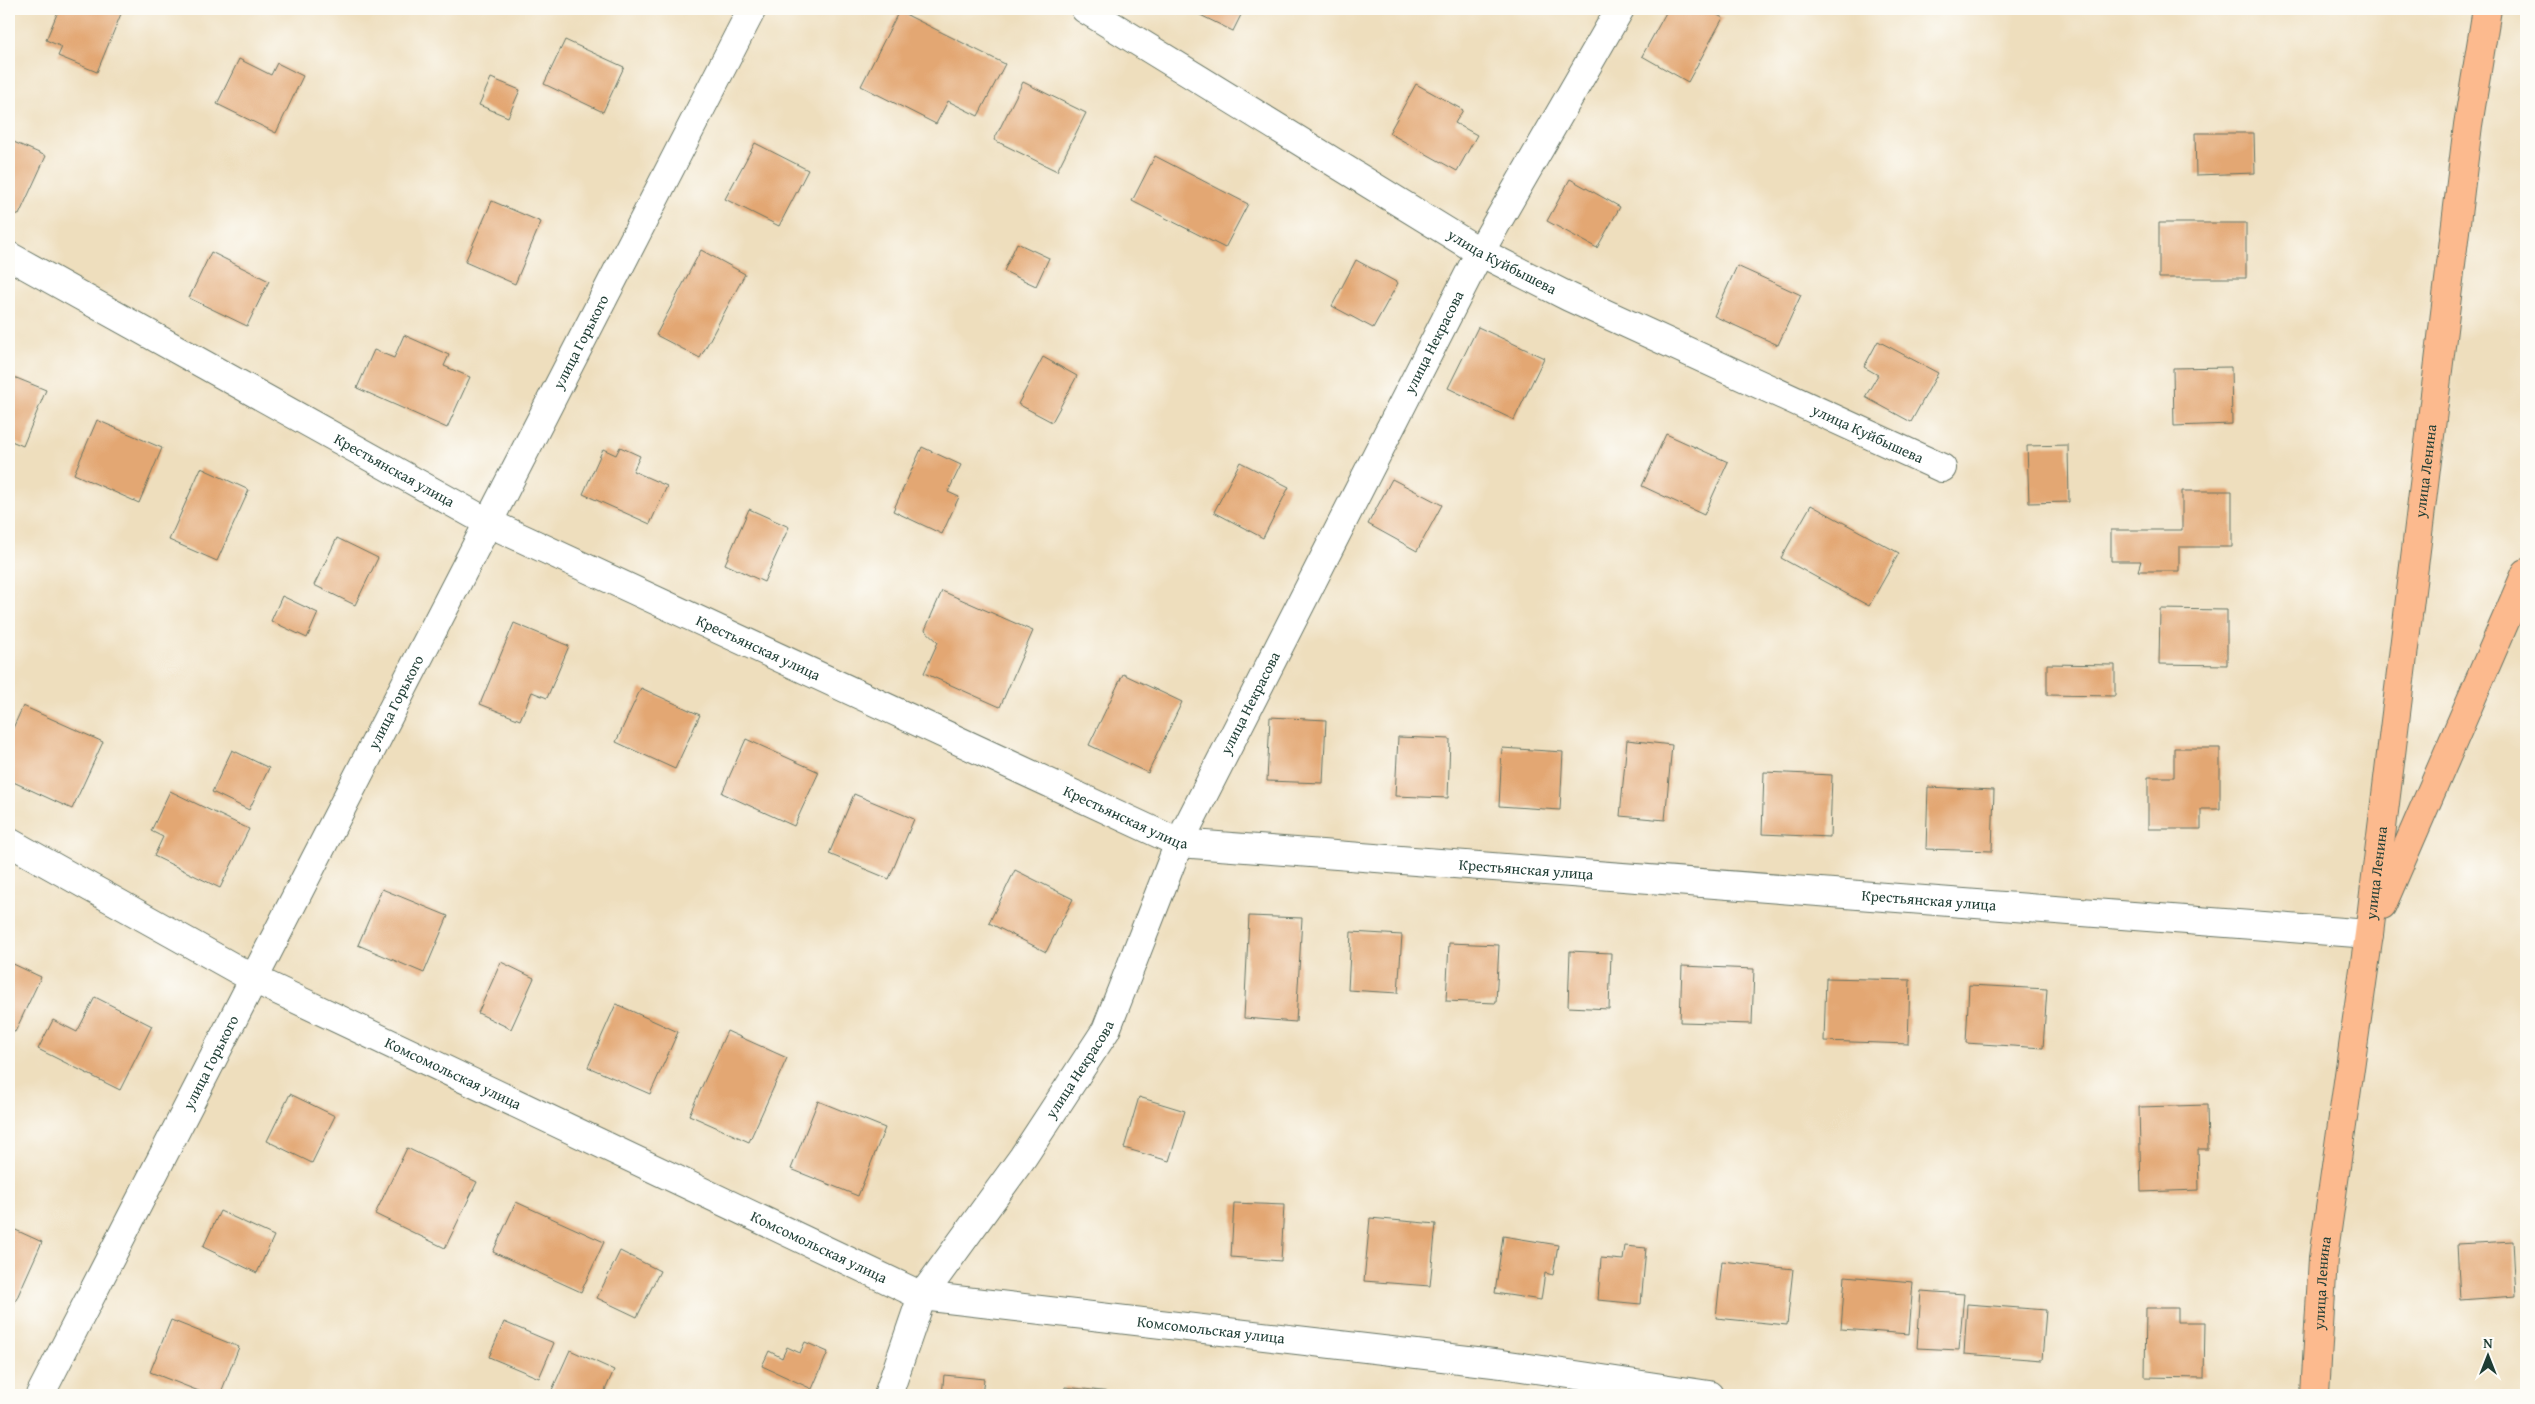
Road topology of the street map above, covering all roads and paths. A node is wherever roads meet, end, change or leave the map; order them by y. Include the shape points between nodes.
1 (752, 9) edge
2 (1085, 9) edge
3 (1620, 9) edge
4 (2487, 9) edge
5 (1480, 252) junction
6 (9, 256) edge
7 (1942, 468) dead end
8 (489, 523) junction
9 (2526, 573) edge
10 (9, 842) edge
11 (1179, 843) junction
12 (2369, 934) junction
13 (254, 979) junction
14 (922, 1296) junction
15 (40, 1395) edge
16 (888, 1395) edge
17 (1709, 1395) edge
18 (2315, 1395) edge

1 - 8 street, улица Горького
2 - 5 street, улица Куйбышева
3 - 5 street, улица Некрасова
4 - 12 main road, улица Ленина via 2468,125
5 - 7 street, улица Куйбышева via 1569,297
5 - 11 street, улица Некрасова
6 - 8 street, Крестьянская улица
8 - 11 street, Крестьянская улица
8 - 13 street, улица Горького
9 - 12 main road, улица Ленина
10 - 13 street, Комсомольская улица
11 - 12 street, Крестьянская улица
11 - 14 street, улица Некрасова via 1106,1030 1023,1157
12 - 18 main road, улица Ленина via 2323,1258
13 - 14 street, Комсомольская улица
13 - 15 street, улица Горького
14 - 16 street, улица Некрасова
14 - 17 street, Комсомольская улица via 1502,1364

